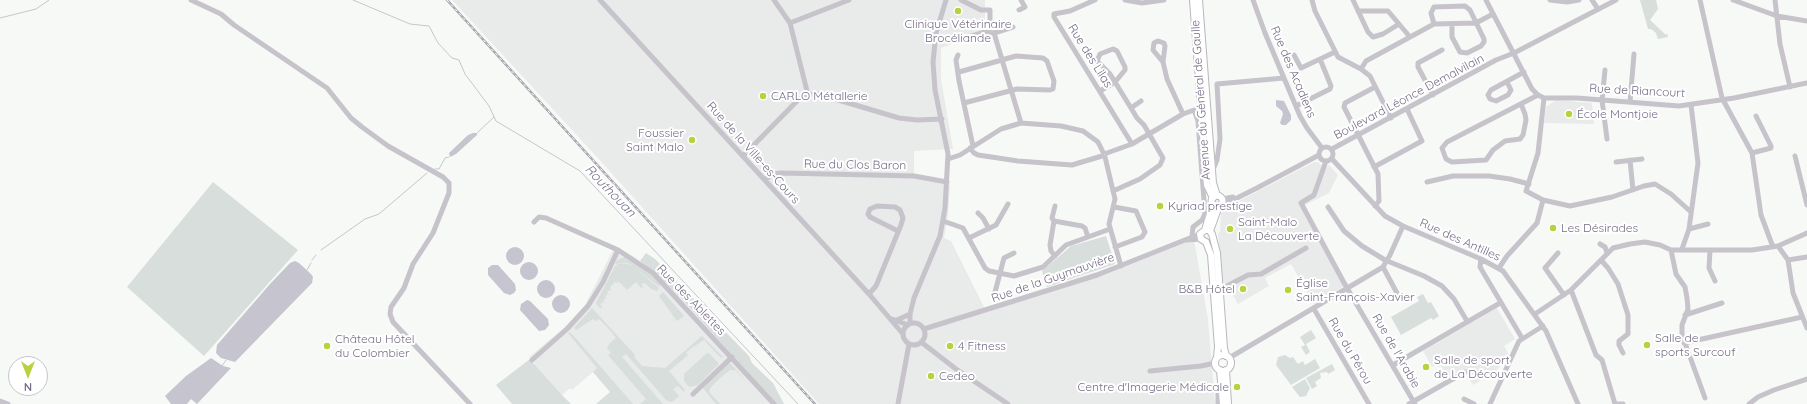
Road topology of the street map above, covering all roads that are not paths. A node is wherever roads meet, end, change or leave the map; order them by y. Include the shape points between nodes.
1 (191, 0) edge
2 (600, 0) edge
3 (774, 0) edge
4 (849, 0) edge
5 (946, 0) edge
6 (961, 0) edge
7 (1020, 0) edge
8 (1095, 0) edge
9 (1129, 0) edge
10 (1164, 0) edge
11 (1193, 0) edge
12 (1253, 0) edge
13 (1312, 0) edge
14 (1352, 0) edge
15 (1486, 0) edge
16 (1550, 0) edge
17 (1579, 0) edge
18 (1592, 0) edge
19 (1616, 0) edge
20 (1700, 0) edge
21 (1734, 0) edge
22 (1775, 0) edge
23 (1198, 1) edge
24 (1598, 9) junction
25 (1019, 10) dead end
26 (1358, 11) junction
27 (1493, 14) junction
28 (1776, 16) junction
29 (1807, 21) edge
30 (790, 23) junction
31 (1476, 23) junction
32 (1399, 24) junction
33 (1434, 24) junction
34 (1452, 24) junction
35 (990, 27) dead end
36 (1013, 27) dead end
37 (994, 33) junction
38 (1410, 37) junction
39 (955, 41) dead end
40 (1442, 50) dead end
41 (1335, 52) junction
42 (1514, 53) junction
43 (1634, 54) dead end
44 (958, 55) dead end
45 (1294, 55) dead end
46 (1002, 59) junction
47 (1320, 59) junction
48 (1163, 62) dead end
49 (1361, 69) junction
50 (1605, 70) dead end
51 (959, 72) junction
52 (1524, 72) junction
53 (1284, 78) junction
54 (1115, 82) junction
55 (1507, 82) junction
56 (1807, 83) edge
57 (1375, 87) junction
58 (1790, 87) junction
59 (1011, 90) junction
60 (1100, 91) junction
61 (808, 95) junction
62 (1433, 95) junction
63 (1538, 95) junction
64 (1544, 98) junction
65 (1602, 100) junction
66 (1724, 100) junction
67 (1141, 102) dead end
68 (1630, 102) junction
69 (964, 103) junction
70 (1521, 104) junction
71 (1691, 104) junction
72 (1296, 106) junction
73 (1131, 108) junction
74 (1407, 109) junction
75 (1183, 114) junction
76 (1756, 116) dead end
77 (1390, 118) junction
78 (942, 120) junction
79 (1021, 123) junction
80 (1150, 134) junction
81 (1359, 135) junction
82 (1607, 139) dead end
83 (1132, 144) junction
84 (971, 147) junction
85 (1322, 148) junction
86 (1332, 150) junction
87 (1752, 152) junction
88 (1104, 154) junction
89 (1318, 155) junction
90 (743, 156) junction
91 (1796, 156) dead end
92 (948, 159) junction
93 (1332, 159) junction
94 (1642, 159) dead end
95 (1630, 160) junction
96 (1326, 162) junction
97 (1616, 162) dead end
98 (1374, 167) junction
99 (1212, 172) junction
100 (765, 180) junction
101 (947, 182) junction
102 (1427, 182) dead end
103 (1529, 184) junction
104 (1633, 190) junction
105 (1113, 191) junction
106 (1543, 200) junction
107 (1218, 201) junction
108 (1008, 204) dead end
109 (1807, 205) edge
110 (1055, 206) dead end
111 (1375, 206) junction
112 (1114, 207) junction
113 (1328, 207) dead end
114 (1691, 212) junction
115 (978, 213) dead end
116 (943, 221) junction
117 (534, 222) dead end
118 (1054, 222) junction
119 (1708, 224) dead end
120 (1403, 226) junction
121 (989, 229) junction
122 (1110, 229) junction
123 (1689, 229) junction
124 (898, 232) junction
125 (1807, 233) edge
126 (1204, 235) junction
127 (1192, 236) junction
128 (1088, 237) junction
129 (969, 238) junction
130 (1186, 240) junction
131 (1600, 244) dead end
132 (1776, 246) junction
133 (1115, 247) junction
134 (1306, 248) dead end
135 (1682, 249) junction
136 (618, 250) junction
137 (1671, 250) junction
138 (1710, 250) junction
139 (1014, 253) dead end
140 (1558, 253) dead end
141 (1607, 253) junction
142 (1055, 256) junction
143 (1807, 257) edge
144 (1787, 258) junction
145 (1481, 259) junction
146 (1601, 260) junction
147 (1387, 261) junction
148 (1121, 266) junction
149 (1383, 267) junction
150 (1499, 268) junction
151 (1001, 273) junction
152 (1715, 281) dead end
153 (1219, 283) junction
154 (1224, 288) junction
155 (1348, 288) junction
156 (1571, 290) junction
157 (869, 294) junction
158 (1220, 295) junction
159 (1398, 295) dead end
160 (1564, 295) junction
161 (994, 296) dead end
162 (1500, 303) junction
163 (1722, 304) dead end
164 (1314, 309) junction
165 (910, 314) junction
166 (1535, 314) junction
167 (1685, 315) junction
168 (1802, 317) junction
169 (894, 320) junction
170 (1467, 321) junction
171 (909, 324) junction
172 (1543, 326) junction
173 (1807, 328) edge
174 (924, 329) junction
175 (902, 334) junction
176 (1522, 338) junction
177 (921, 342) junction
178 (1684, 343) junction
179 (909, 344) junction
180 (1623, 353) dead end
181 (732, 357) junction
182 (1228, 357) junction
183 (532, 360) dead end
184 (1216, 360) junction
185 (1393, 366) junction
186 (1223, 370) junction
187 (1150, 371) dead end
188 (1465, 372) dead end
189 (1807, 379) edge
190 (1221, 385) junction
191 (693, 394) dead end
192 (1705, 398) dead end
193 (1464, 399) dead end
194 (0, 401) edge
195 (1412, 403) edge
196 (1750, 403) edge
197 (8, 404) edge
198 (470, 404) edge
199 (774, 404) edge
200 (898, 404) edge
201 (1008, 404) edge
202 (1218, 404) edge
203 (1223, 404) edge
204 (1228, 404) edge
205 (1369, 404) edge
206 (1474, 404) edge
207 (1490, 404) edge
208 (1578, 404) edge
209 (1615, 404) edge
210 (1623, 404) edge

1 - 198 street via 221,14 321,84 362,127 449,183 449,193 433,233 413,264 404,288 391,307 390,314 393,322
2 - 90 street, Rue de la Ville-es-Cours
3 - 30 street
4 - 30 street
5 - 78 street via 936,33 933,62
6 - 35 street via 981,10 990,10
7 - 25 street via 1025,7
8 - 60 street, Rue des Lilas via 1070,11 1054,14
9 - 10 street via 1142,3
11 - 107 main road, Avenue du Général de Gaulle via 1207,185
12 - 53 street, Rue des Acadiens
13 - 41 street
14 - 26 street
15 - 27 street, Rue de Riancourt
16 - 17 street
18 - 24 street
19 - 24 street, Boulevard Léonce Demalvilain
20 - 66 street
21 - 28 street
22 - 28 street
23 - 99 main road, Avenue du Général de Gaulle
24 - 42 street, Boulevard Léonce Demalvilain
26 - 32 street via 1386,10
26 - 32 street via 1373,37
27 - 31 street
27 - 42 street, Rue de Riancourt
28 - 29 street
28 - 58 street
30 - 61 street
31 - 33 street via 1470,10 1465,6 1443,6 1432,9
31 - 34 street
31 - 34 street via 1484,42 1465,53 1460,52 1453,40
32 - 38 street
33 - 34 street
33 - 38 street
36 - 37 street
37 - 39 street via 985,32
37 - 46 street
38 - 49 street via 1368,59
40 - 62 street via 1418,63
41 - 47 street
41 - 49 street via 1341,60
42 - 52 street, Rue de Riancourt
42 - 62 street, Boulevard Léonce Demalvilain
43 - 68 street
44 - 51 street via 956,60
45 - 47 street via 1301,68
46 - 51 street
46 - 59 street
46 - 59 street via 1016,56 1046,58 1054,77 1054,86 1050,90
47 - 72 street via 1330,89
48 - 75 street via 1168,84
49 - 57 street via 1370,76
50 - 65 street
51 - 69 street
52 - 55 street
52 - 63 street, Rue de Riancourt via 1532,89
53 - 72 street, Rue des Acadiens
53 - 99 street via 1217,84 1220,133 1217,160
54 - 54 street via 1125,67 1117,52 1110,49 1100,54 1097,61
54 - 60 street
54 - 73 street
55 - 55 street via 1491,90 1488,95 1490,99 1496,101 1508,95 1511,90
56 - 58 street, Rue de Riancourt
57 - 77 street
57 - 81 street via 1344,105
58 - 66 street, Rue de Riancourt
59 - 69 street
59 - 79 street
60 - 83 street, Rue des Lilas
61 - 78 street via 818,94 899,118
61 - 90 street via 798,100
62 - 74 street, Boulevard Léonce Demalvilain
63 - 64 street, Rue de Riancourt
63 - 70 street
64 - 65 street, Rue de Riancourt
64 - 103 street via 1538,153
65 - 68 street, Rue de Riancourt
65 - 82 street
66 - 71 street, Rue de Riancourt
66 - 87 street
67 - 73 street
68 - 71 street, Rue de Riancourt via 1670,106
69 - 84 street
70 - 70 street via 1445,144 1442,151 1446,159 1452,162 1486,160 1493,150 1505,141 1520,139 1526,117
71 - 114 street via 1698,163
72 - 85 street, Rue des Acadiens via 1303,122
73 - 80 street
74 - 77 street, Boulevard Léonce Demalvilain
74 - 98 street via 1422,141
75 - 80 street
75 - 127 street via 1194,110 1198,121 1205,214 1193,227
76 - 87 street via 1772,146
77 - 81 street, Boulevard Léonce Demalvilain
78 - 92 street
79 - 84 street via 1001,129
79 - 88 street via 1061,126 1083,131 1098,142
80 - 83 street
80 - 105 street via 1162,154 1162,162 1140,179
81 - 86 street, Boulevard Léonce Demalvilain
81 - 98 street
83 - 88 street
84 - 88 street via 978,155 1075,165
84 - 92 street via 953,159
85 - 86 street via 1328,147
85 - 89 street
86 - 93 street
87 - 132 street via 1761,215
88 - 105 street
89 - 96 street
89 - 107 street via 1238,197
90 - 100 street, Rue de la Ville-es-Cours
91 - 109 street
92 - 101 street
93 - 96 street
93 - 111 street, Rue des Antilles
94 - 95 street
95 - 97 street
95 - 104 street
96 - 155 street, Rue de l'Arabie via 1314,195 1300,203
98 - 111 street via 1380,181 1379,201
99 - 107 main road, Avenue du Général de Gaulle
100 - 101 street, Rue du Clos Baron via 772,174 782,173 914,176
100 - 157 street, Rue de la Ville-es-Cours
101 - 116 street
102 - 103 street via 1453,176 1489,176
103 - 106 street via 1526,191
104 - 106 street via 1612,197 1565,206
104 - 114 street via 1655,184
105 - 112 street
106 - 150 street via 1537,223
107 - 126 main road
108 - 121 street via 999,222
110 - 118 street via 1052,218
111 - 120 street, Rue des Antilles via 1384,216
112 - 122 street via 1109,220
112 - 133 street via 1136,211 1145,232 1142,237
113 - 147 street via 1352,239
114 - 123 street
115 - 121 street
116 - 129 street via 963,228
116 - 165 street
117 - 136 street, Rue des Ablettes via 539,217 546,218
118 - 128 street via 1082,226
118 - 142 street via 1050,245
119 - 123 street
120 - 145 street, Rue des Antilles
120 - 147 street
121 - 129 street
122 - 128 street
122 - 133 street
123 - 135 street
124 - 124 street via 903,218 900,210 895,207 877,206 870,209 870,217
124 - 157 street via 876,286
125 - 132 street
126 - 127 street
126 - 130 street
126 - 153 main road via 1212,234 1217,253
126 - 184 main road via 1211,255 1218,347
127 - 130 street
128 - 142 street via 1066,245
129 - 151 street via 985,268
130 - 148 street, Rue de la Guymauvière
131 - 141 street via 1605,247
132 - 138 street via 1736,251
132 - 144 street
133 - 148 street
134 - 154 street via 1261,274 1248,275
135 - 137 street
135 - 138 street
136 - 181 street, Rue des Ablettes via 653,273
136 - 183 street via 588,306
137 - 141 street via 1656,244 1638,242 1613,248
137 - 167 street via 1676,274 1687,293 1688,309
138 - 152 street via 1710,268
139 - 151 street via 1004,258
140 - 160 street via 1545,268
141 - 146 street
142 - 151 street via 1039,269 1014,276
143 - 144 street
144 - 168 street via 1793,293
145 - 150 street, Rue des Antilles
145 - 162 street via 1480,267
146 - 156 street
146 - 180 street via 1618,284 1628,314 1628,334 1619,345
147 - 149 street
147 - 170 street via 1437,283 1450,295
148 - 174 street, Rue de la Guymauvière via 1062,287
149 - 155 street
149 - 159 street
150 - 166 street, Rue des Antilles via 1510,278
151 - 161 street
153 - 154 street
153 - 158 main road
154 - 158 street
155 - 164 street
155 - 185 street, Rue de l'Arabie
156 - 160 street
156 - 209 street via 1596,355 1602,360
157 - 169 street, Rue de la Ville-es-Cours
158 - 182 main road via 1224,348
160 - 166 street
162 - 170 street
162 - 176 street
163 - 167 street
164 - 182 street
164 - 205 street, Rue du Pérou
165 - 169 street
165 - 171 street
166 - 172 street, Rue des Antilles
167 - 178 street via 1681,331
168 - 173 street
168 - 178 street
169 - 171 street, Rue de la Ville-es-Cours
169 - 175 street, Rue de la Ville-es-Cours
170 - 185 street
171 - 174 street via 917,323
171 - 175 street
172 - 176 street
172 - 208 street, Rue des Antilles
174 - 177 street via 925,334
175 - 179 street
176 - 207 street
177 - 179 street
177 - 201 street
178 - 192 street
179 - 200 street
181 - 191 street
181 - 199 street, Rue des Ablettes
182 - 184 main road
182 - 186 main road via 1230,365
184 - 186 main road
184 - 187 street via 1201,366
185 - 195 street, Rue de l'Arabie
186 - 190 main road
186 - 204 main road
188 - 195 street
189 - 196 street via 1774,390
190 - 202 street
190 - 203 main road
193 - 206 street
194 - 197 street
209 - 210 street

